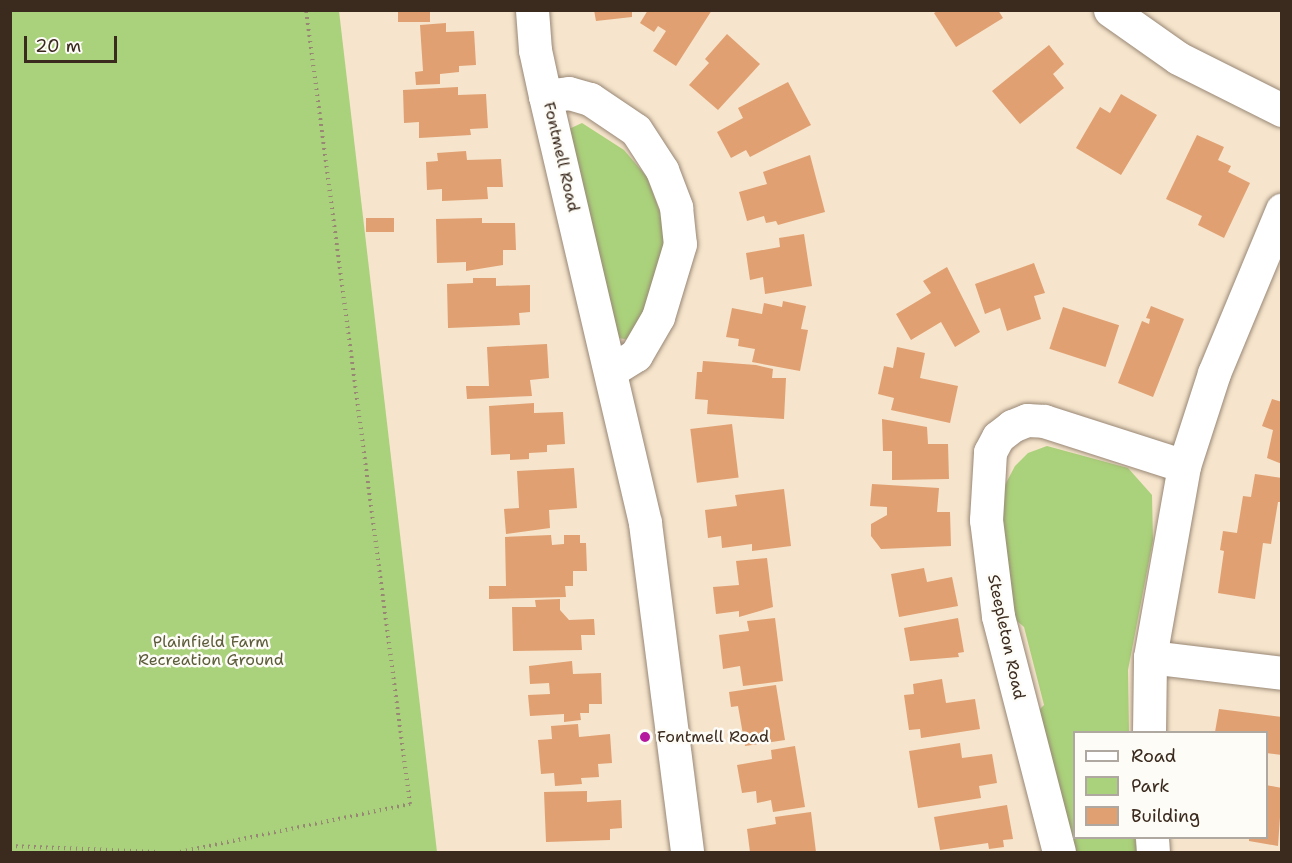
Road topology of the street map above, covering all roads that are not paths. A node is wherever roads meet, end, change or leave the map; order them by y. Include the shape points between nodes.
1 (532, 10) edge
2 (1110, 10) edge
3 (545, 96) junction
4 (1281, 110) edge
5 (1281, 210) edge
6 (612, 370) junction
7 (1184, 466) junction
8 (1150, 657) junction
9 (1281, 673) edge
10 (1149, 731) edge
11 (687, 852) edge
12 (1059, 852) edge

1 - 3 street via 535,50
2 - 4 street via 1178,58
3 - 6 street, Fontmell Road
3 - 6 street, Fontmell Road via 569,93 590,99 636,130 662,170 676,207 680,244 658,317 636,355
5 - 7 street via 1236,313
6 - 11 street, Fontmell Road via 645,523
7 - 8 street
7 - 12 street, Steepleton Road via 1044,420 1027,420 1012,426 998,437 990,452 986,520 995,596
8 - 9 street
8 - 10 street

